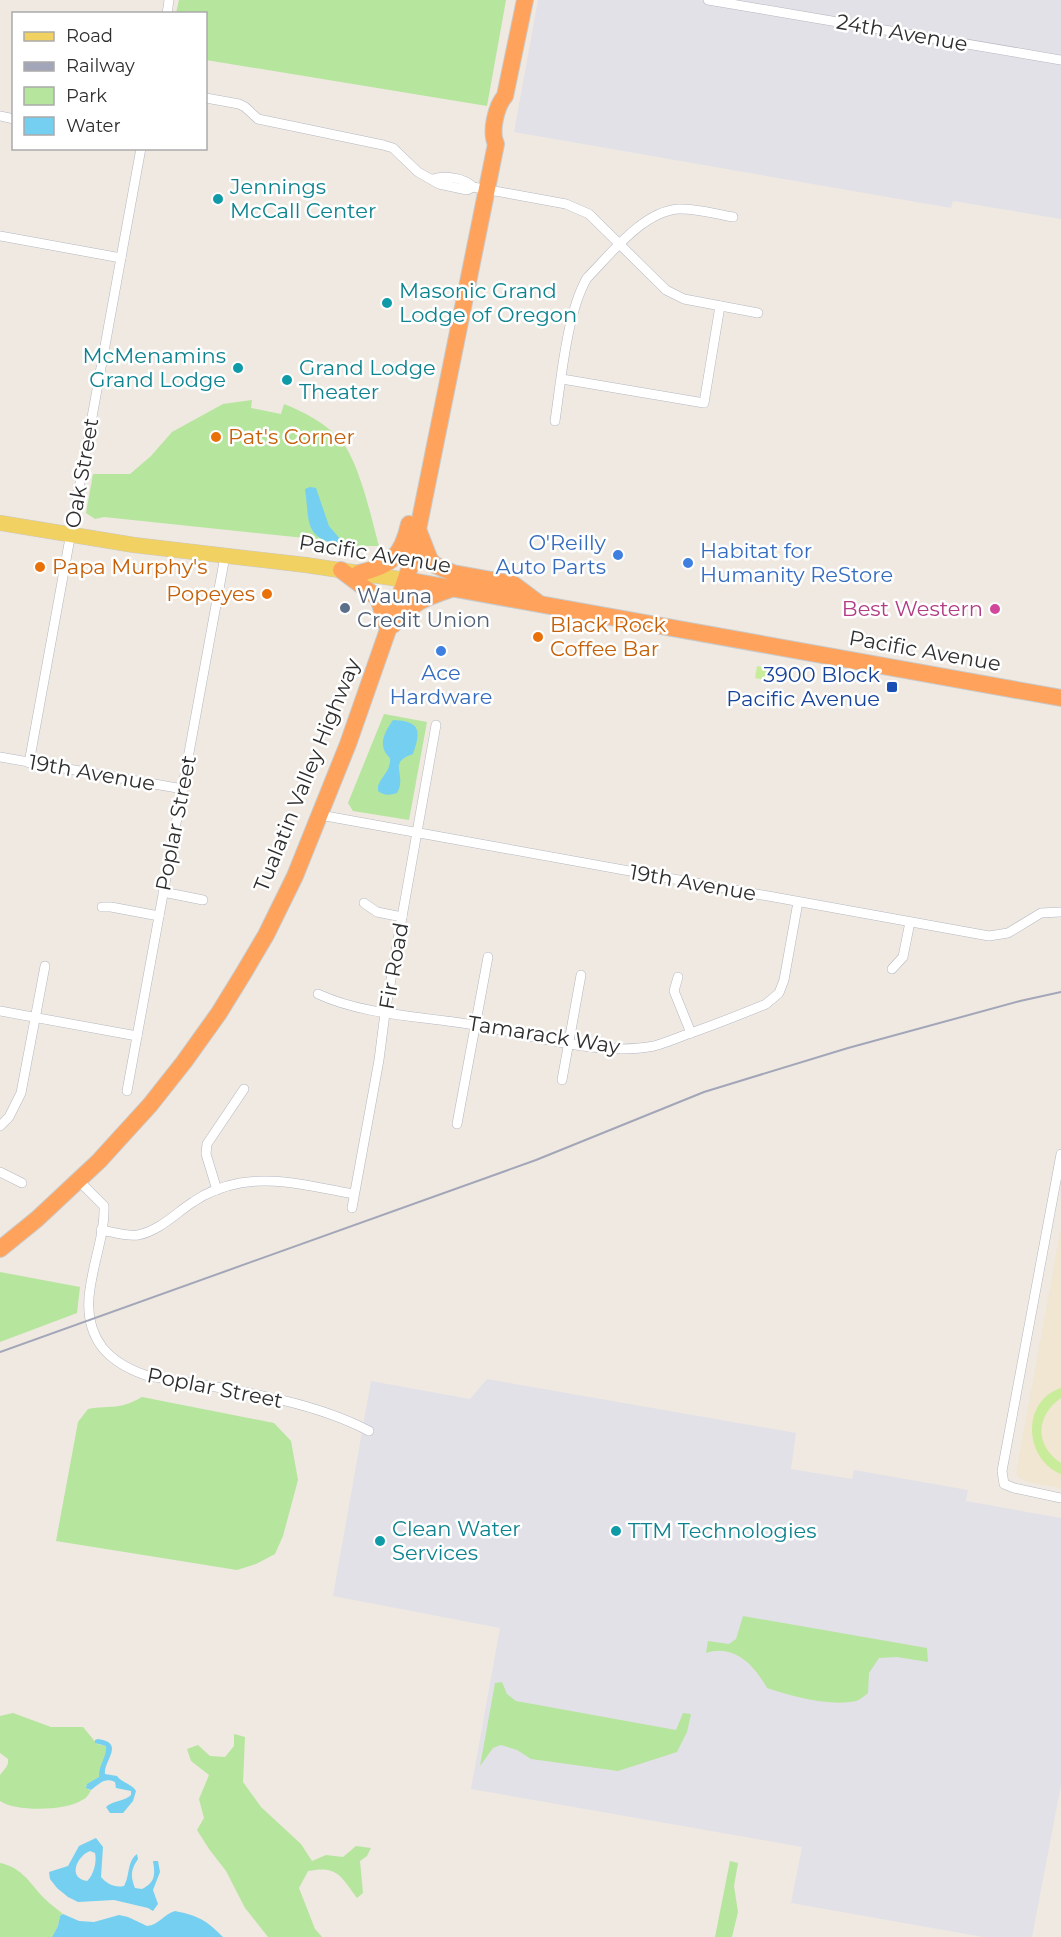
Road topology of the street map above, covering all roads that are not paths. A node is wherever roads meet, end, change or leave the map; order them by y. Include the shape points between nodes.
1 (525, 0) edge
2 (708, 0) edge
3 (1061, 60) edge
4 (207, 98) edge
5 (141, 150) edge
6 (480, 189) junction
7 (733, 217) dead end
8 (0, 236) edge
9 (621, 244) junction
10 (121, 258) junction
11 (720, 306) junction
12 (758, 313) dead end
13 (562, 379) junction
14 (555, 421) dead end
15 (431, 469) junction
16 (0, 522) edge
17 (418, 531) junction
18 (71, 535) junction
19 (225, 556) junction
20 (341, 570) junction
21 (359, 573) junction
22 (406, 580) junction
23 (453, 589) junction
24 (540, 604) junction
25 (388, 630) junction
26 (1061, 698) edge
27 (436, 725) dead end
28 (0, 757) edge
29 (29, 762) junction
30 (183, 789) junction
31 (320, 816) junction
32 (416, 833) junction
33 (163, 892) junction
34 (202, 900) dead end
35 (798, 902) junction
36 (364, 903) dead end
37 (102, 907) dead end
38 (1061, 912) edge
39 (159, 916) junction
40 (402, 917) junction
41 (910, 922) junction
42 (488, 957) dead end
43 (45, 966) dead end
44 (892, 969) dead end
45 (581, 975) dead end
46 (678, 977) dead end
47 (318, 994) dead end
48 (0, 1011) edge
49 (385, 1013) junction
50 (36, 1017) junction
51 (476, 1025) junction
52 (691, 1033) junction
53 (137, 1036) junction
54 (568, 1042) junction
55 (562, 1080) dead end
56 (244, 1089) dead end
57 (127, 1091) dead end
58 (457, 1124) dead end
59 (0, 1126) edge
60 (1061, 1154) edge
61 (0, 1172) edge
62 (79, 1181) junction
63 (22, 1183) dead end
64 (217, 1190) junction
65 (354, 1194) junction
66 (352, 1208) dead end
67 (101, 1230) junction
68 (0, 1249) edge
69 (369, 1431) dead end
70 (1061, 1498) edge

1 - 6 highway, Tualatin Valley Highway via 505,96 508,104 502,139 496,144
2 - 3 street, 24th Avenue
4 - 6 street via 240,104 258,119 389,147 439,184
5 - 10 street, Oak Street
6 - 9 street via 566,204 589,214
6 - 15 highway, Tualatin Valley Highway
7 - 9 street via 677,209 659,213
8 - 10 street
9 - 11 street via 666,290 684,299
9 - 13 street via 587,278 581,290
10 - 18 street, Oak Street
11 - 12 street
11 - 13 street via 704,403
13 - 14 street
15 - 17 highway, Tualatin Valley Highway
15 - 21 highway via 416,486 404,544 397,556
16 - 18 main road, Pacific Avenue
17 - 22 highway, Tualatin Valley Highway
17 - 24 highway via 435,565 453,573 513,584
18 - 19 main road, Pacific Avenue
18 - 29 street, Oak Street
19 - 20 main road, Pacific Avenue
19 - 30 street, Poplar Street
20 - 21 main road, Pacific Avenue
20 - 25 highway via 378,597
21 - 22 main road, Pacific Avenue
22 - 23 highway, Pacific Avenue
22 - 25 highway, Tualatin Valley Highway
23 - 24 highway, Pacific Avenue
23 - 25 highway via 420,600
24 - 26 highway, Pacific Avenue
25 - 31 highway, Tualatin Valley Highway
27 - 32 street, Fir Road
28 - 29 street, 19th Avenue
29 - 30 street, 19th Avenue
30 - 33 street, Poplar Street
31 - 32 street, 19th Avenue
31 - 62 highway, Tualatin Valley Highway via 266,934 219,1013 150,1105
32 - 35 street, 19th Avenue
32 - 40 street, Fir Road
33 - 34 street
33 - 39 street, Poplar Street
35 - 41 street, 19th Avenue
35 - 52 street, Tamarack Way via 779,993 766,1004
36 - 40 street via 377,912
37 - 39 street
38 - 41 street, 19th Avenue via 1041,913 1008,933 989,936
39 - 53 street, Poplar Street
40 - 49 street, Fir Road
41 - 44 street via 903,957
42 - 51 street
43 - 50 street
45 - 54 street
46 - 52 street via 674,990
47 - 49 street, Tamarack Way
48 - 50 street
49 - 51 street, Tamarack Way
49 - 65 street, Fir Road
50 - 53 street
50 - 59 street via 21,1093
51 - 54 street, Tamarack Way
51 - 58 street
52 - 54 street, Tamarack Way via 656,1045 626,1049
53 - 57 street, Poplar Street
54 - 55 street
56 - 64 street via 207,1144 207,1160
60 - 70 street via 1002,1471 1004,1484
61 - 63 street
62 - 67 street, Poplar Street via 105,1206
62 - 68 highway, Tualatin Valley Highway
64 - 65 street via 261,1180
64 - 67 street via 145,1233 130,1235
65 - 66 street, Fir Road
67 - 69 street, Poplar Street via 88,1312 98,1340 113,1359 144,1375 320,1410

